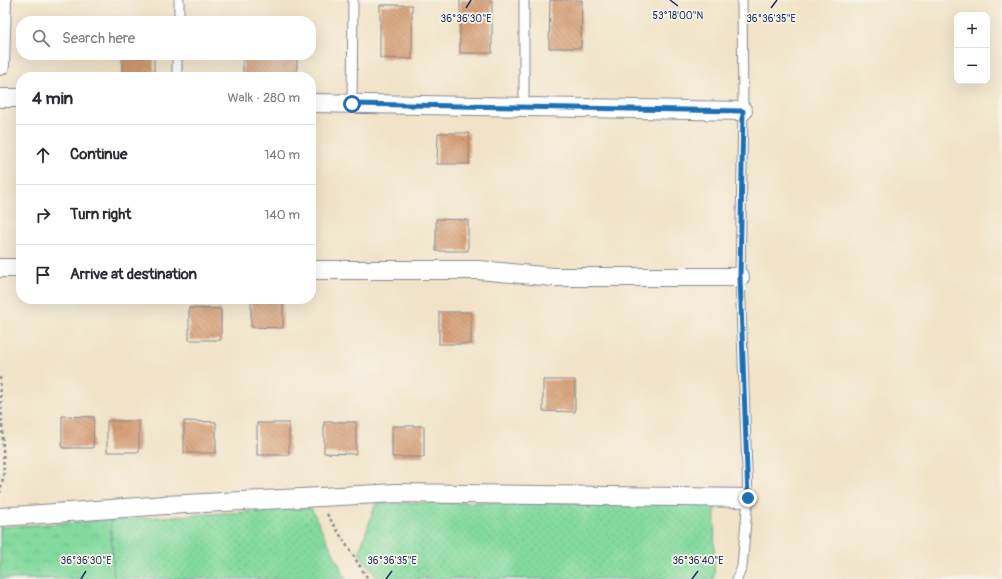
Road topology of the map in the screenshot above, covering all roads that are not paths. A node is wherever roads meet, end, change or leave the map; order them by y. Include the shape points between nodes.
1 (2, 0) edge
2 (180, 0) edge
3 (354, 0) edge
4 (524, 0) edge
5 (742, 0) edge
6 (179, 16) edge
7 (178, 60) edge
8 (0, 66) edge
9 (177, 72) edge
10 (0, 98) edge
11 (16, 98) edge
12 (316, 103) edge
13 (352, 104) junction
14 (524, 107) junction
15 (743, 111) junction
16 (0, 268) edge
17 (16, 268) edge
18 (316, 270) edge
19 (740, 277) junction
20 (748, 498) junction
21 (0, 517) edge
22 (737, 579) edge

1 - 8 street
2 - 6 lane
3 - 13 lane
4 - 14 lane
5 - 15 lane
7 - 9 lane
10 - 11 street
12 - 13 street
13 - 14 street
14 - 15 street
15 - 19 lane
16 - 17 street
18 - 19 street via 479,270 553,277
19 - 20 lane
20 - 21 street via 397,493
20 - 22 lane via 742,567

